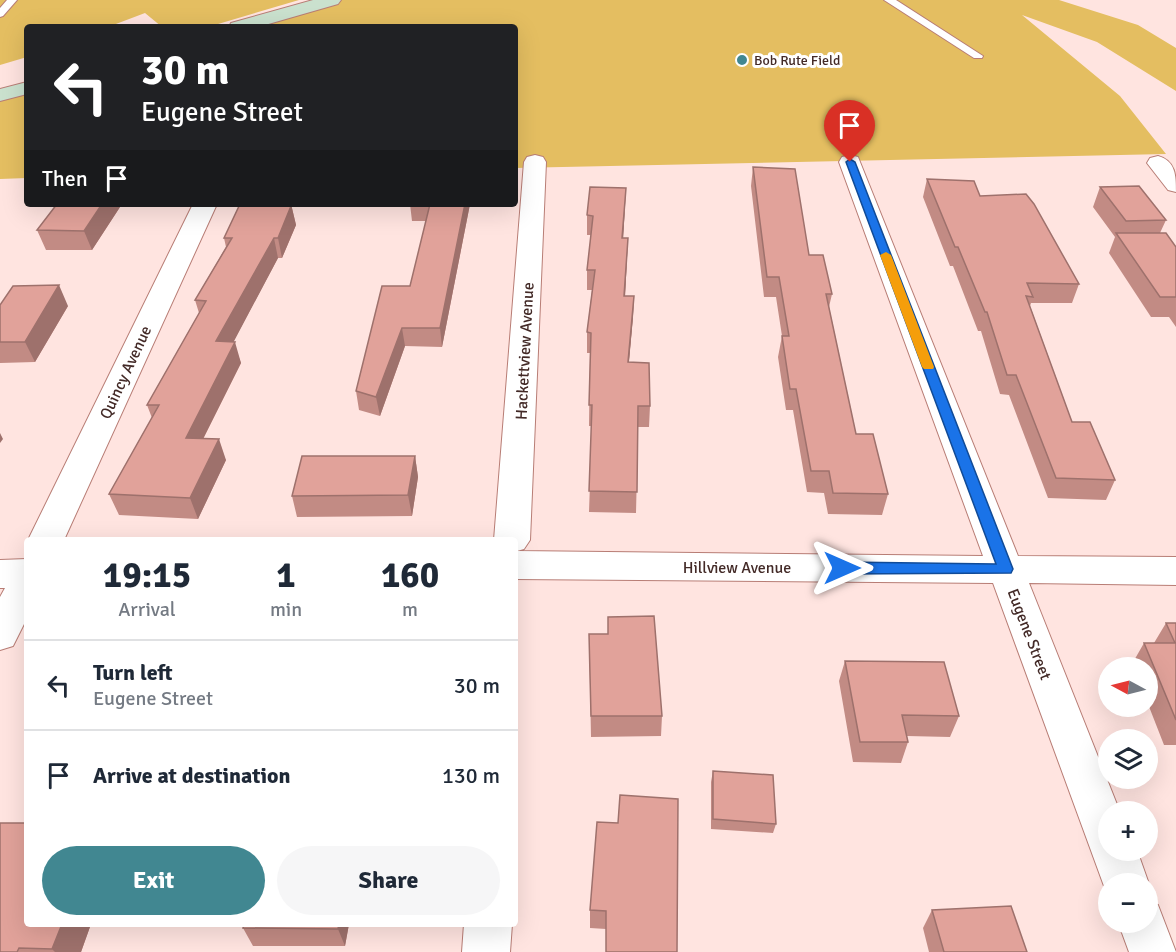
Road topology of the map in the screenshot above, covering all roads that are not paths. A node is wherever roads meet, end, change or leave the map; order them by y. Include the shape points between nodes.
1 (12, 0) edge
2 (332, 0) edge
3 (889, 0) edge
4 (0, 14) edge
5 (248, 24) edge
6 (978, 56) dead end
7 (24, 89) edge
8 (0, 95) edge
9 (535, 162) dead end
10 (850, 162) dead end
11 (1158, 163) dead end
12 (1176, 185) edge
13 (204, 207) edge
14 (47, 537) edge
15 (512, 537) edge
16 (518, 565) edge
17 (1005, 569) junction
18 (1176, 571) edge
19 (24, 573) edge
20 (0, 574) edge
21 (24, 585) edge
22 (0, 635) edge
23 (1098, 811) edge
24 (488, 927) edge
25 (1145, 933) edge
26 (486, 952) edge
27 (1153, 952) edge

1 - 4 lane
2 - 5 main road
3 - 6 lane
7 - 8 main road
9 - 15 street, Hackettview Avenue
10 - 17 street, Eugene Street
11 - 12 street
13 - 14 street, Quincy Avenue
16 - 17 street, Hillview Avenue
17 - 18 street, Hillview Avenue
17 - 23 street, Eugene Street
19 - 20 street
21 - 22 street
24 - 26 street
25 - 27 street

